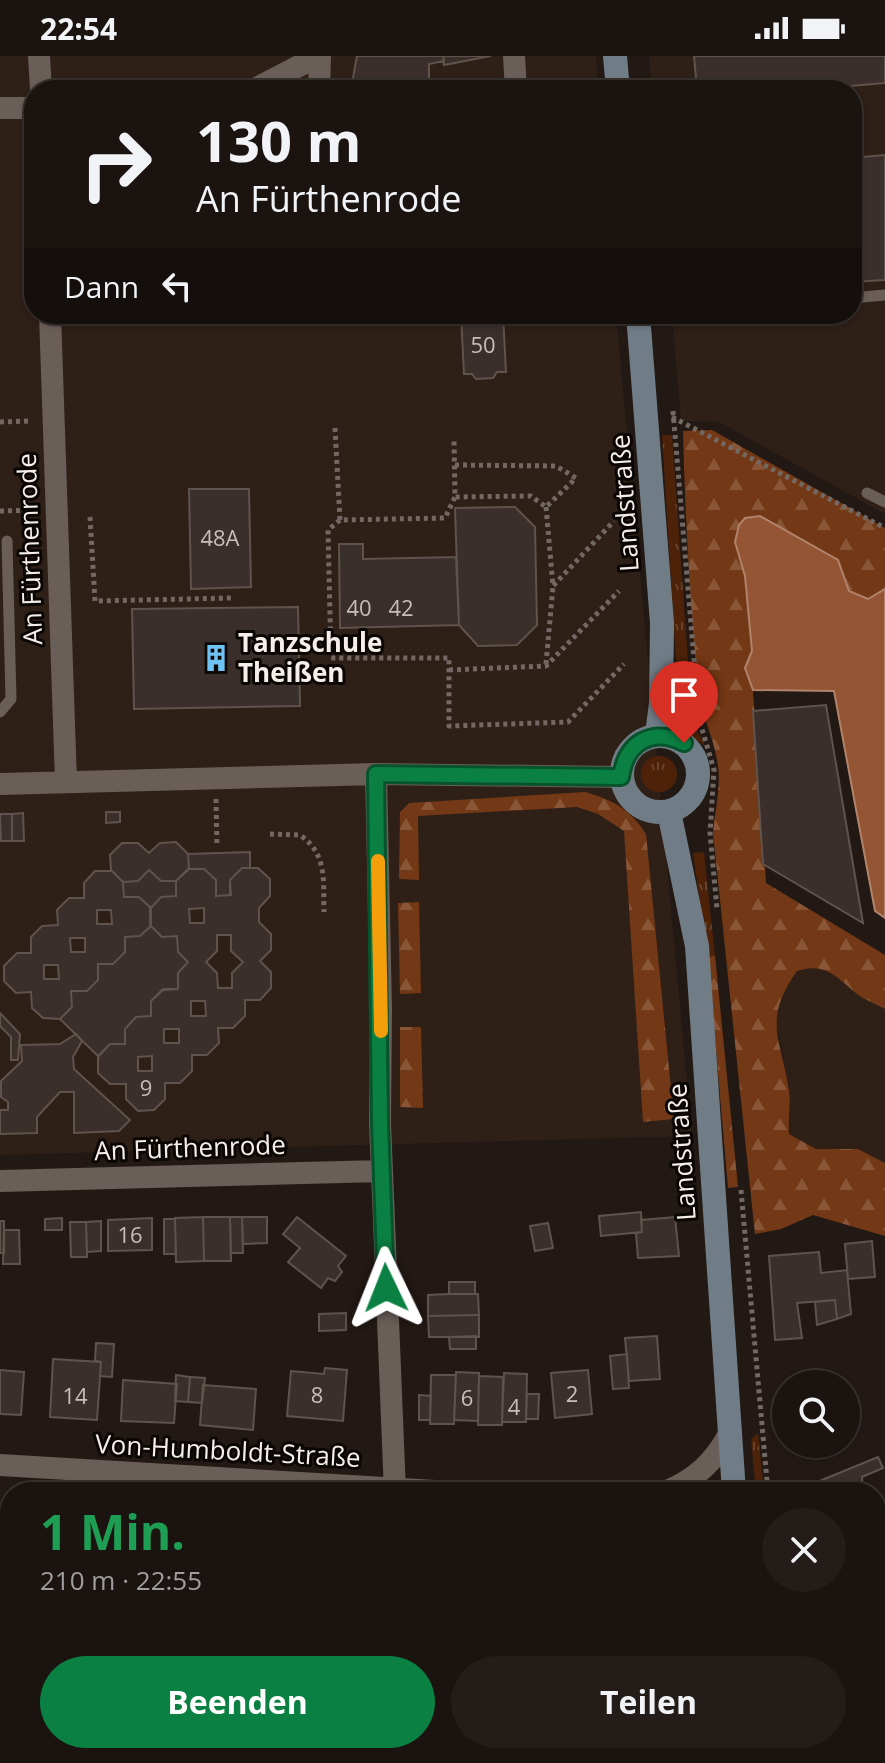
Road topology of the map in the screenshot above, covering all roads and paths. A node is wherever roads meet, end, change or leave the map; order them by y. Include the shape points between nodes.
1 (39, 56) edge
2 (319, 56) edge
3 (514, 56) edge
4 (615, 56) edge
5 (40, 80) edge
6 (272, 80) edge
7 (319, 80) edge
8 (515, 80) edge
9 (617, 80) edge
10 (0, 108) edge
11 (24, 108) edge
12 (885, 295) edge
13 (862, 297) edge
14 (50, 324) edge
15 (639, 324) edge
16 (672, 402) dead end
17 (674, 417) junction
18 (647, 419) junction
19 (53, 421) junction
20 (0, 422) edge
21 (335, 428) dead end
22 (454, 440) dead end
23 (455, 465) junction
24 (867, 493) dead end
25 (455, 497) junction
26 (885, 502) edge
27 (546, 507) junction
28 (56, 509) junction
29 (0, 511) edge
30 (90, 517) dead end
31 (340, 520) junction
32 (614, 521) dead end
33 (885, 528) edge
34 (7, 541) dead end
35 (553, 586) junction
36 (619, 591) dead end
37 (231, 598) dead end
38 (624, 664) dead end
39 (546, 666) junction
40 (449, 670) junction
41 (0, 712) edge
42 (657, 735) junction
43 (376, 774) junction
44 (621, 777) junction
45 (216, 778) junction
46 (66, 782) junction
47 (0, 784) edge
48 (669, 812) junction
49 (270, 834) dead end
50 (217, 847) dead end
51 (717, 911) dead end
52 (324, 912) dead end
53 (381, 1171) junction
54 (740, 1176) dead end
55 (0, 1181) edge
56 (729, 1434) junction
57 (0, 1465) edge
58 (269, 1482) edge
59 (395, 1482) edge
60 (681, 1482) edge
61 (733, 1482) edge
62 (767, 1482) edge

1 - 5 street
2 - 6 street
2 - 7 street
3 - 8 street
4 - 9 street
10 - 11 street
12 - 13 lane
14 - 19 street, An Fürthenrode
15 - 18 street, Landstraße
16 - 17 path
17 - 18 path
17 - 33 path
17 - 51 path via 699,719 714,770 710,833
18 - 42 street, Landstraße via 662,623
19 - 20 path
19 - 28 street, An Fürthenrode
21 - 31 path
22 - 23 path
23 - 25 path
23 - 27 path via 556,466 576,478
24 - 26 lane
25 - 27 path via 531,496
25 - 31 path via 445,518
27 - 35 path
28 - 29 path
28 - 46 street, An Fürthenrode
30 - 37 path via 95,601
31 - 40 path via 328,530 331,658 449,658
32 - 35 path
34 - 41 lane via 11,699
35 - 39 path
36 - 39 path
38 - 40 path via 568,722 449,726
39 - 40 path
42 - 44 street via 630,748
42 - 48 street via 684,743 698,767 692,795
43 - 44 street
43 - 45 street
43 - 53 street
44 - 48 street via 632,801
45 - 46 street
45 - 50 path
46 - 47 street
48 - 56 street, Landstraße via 697,946
49 - 52 path via 300,835 315,849 322,861
53 - 55 street, An Fürthenrode
53 - 59 street
54 - 62 path
56 - 60 street via 716,1457
56 - 61 street, Landstraße
57 - 58 street, Von-Humboldt-Straße

